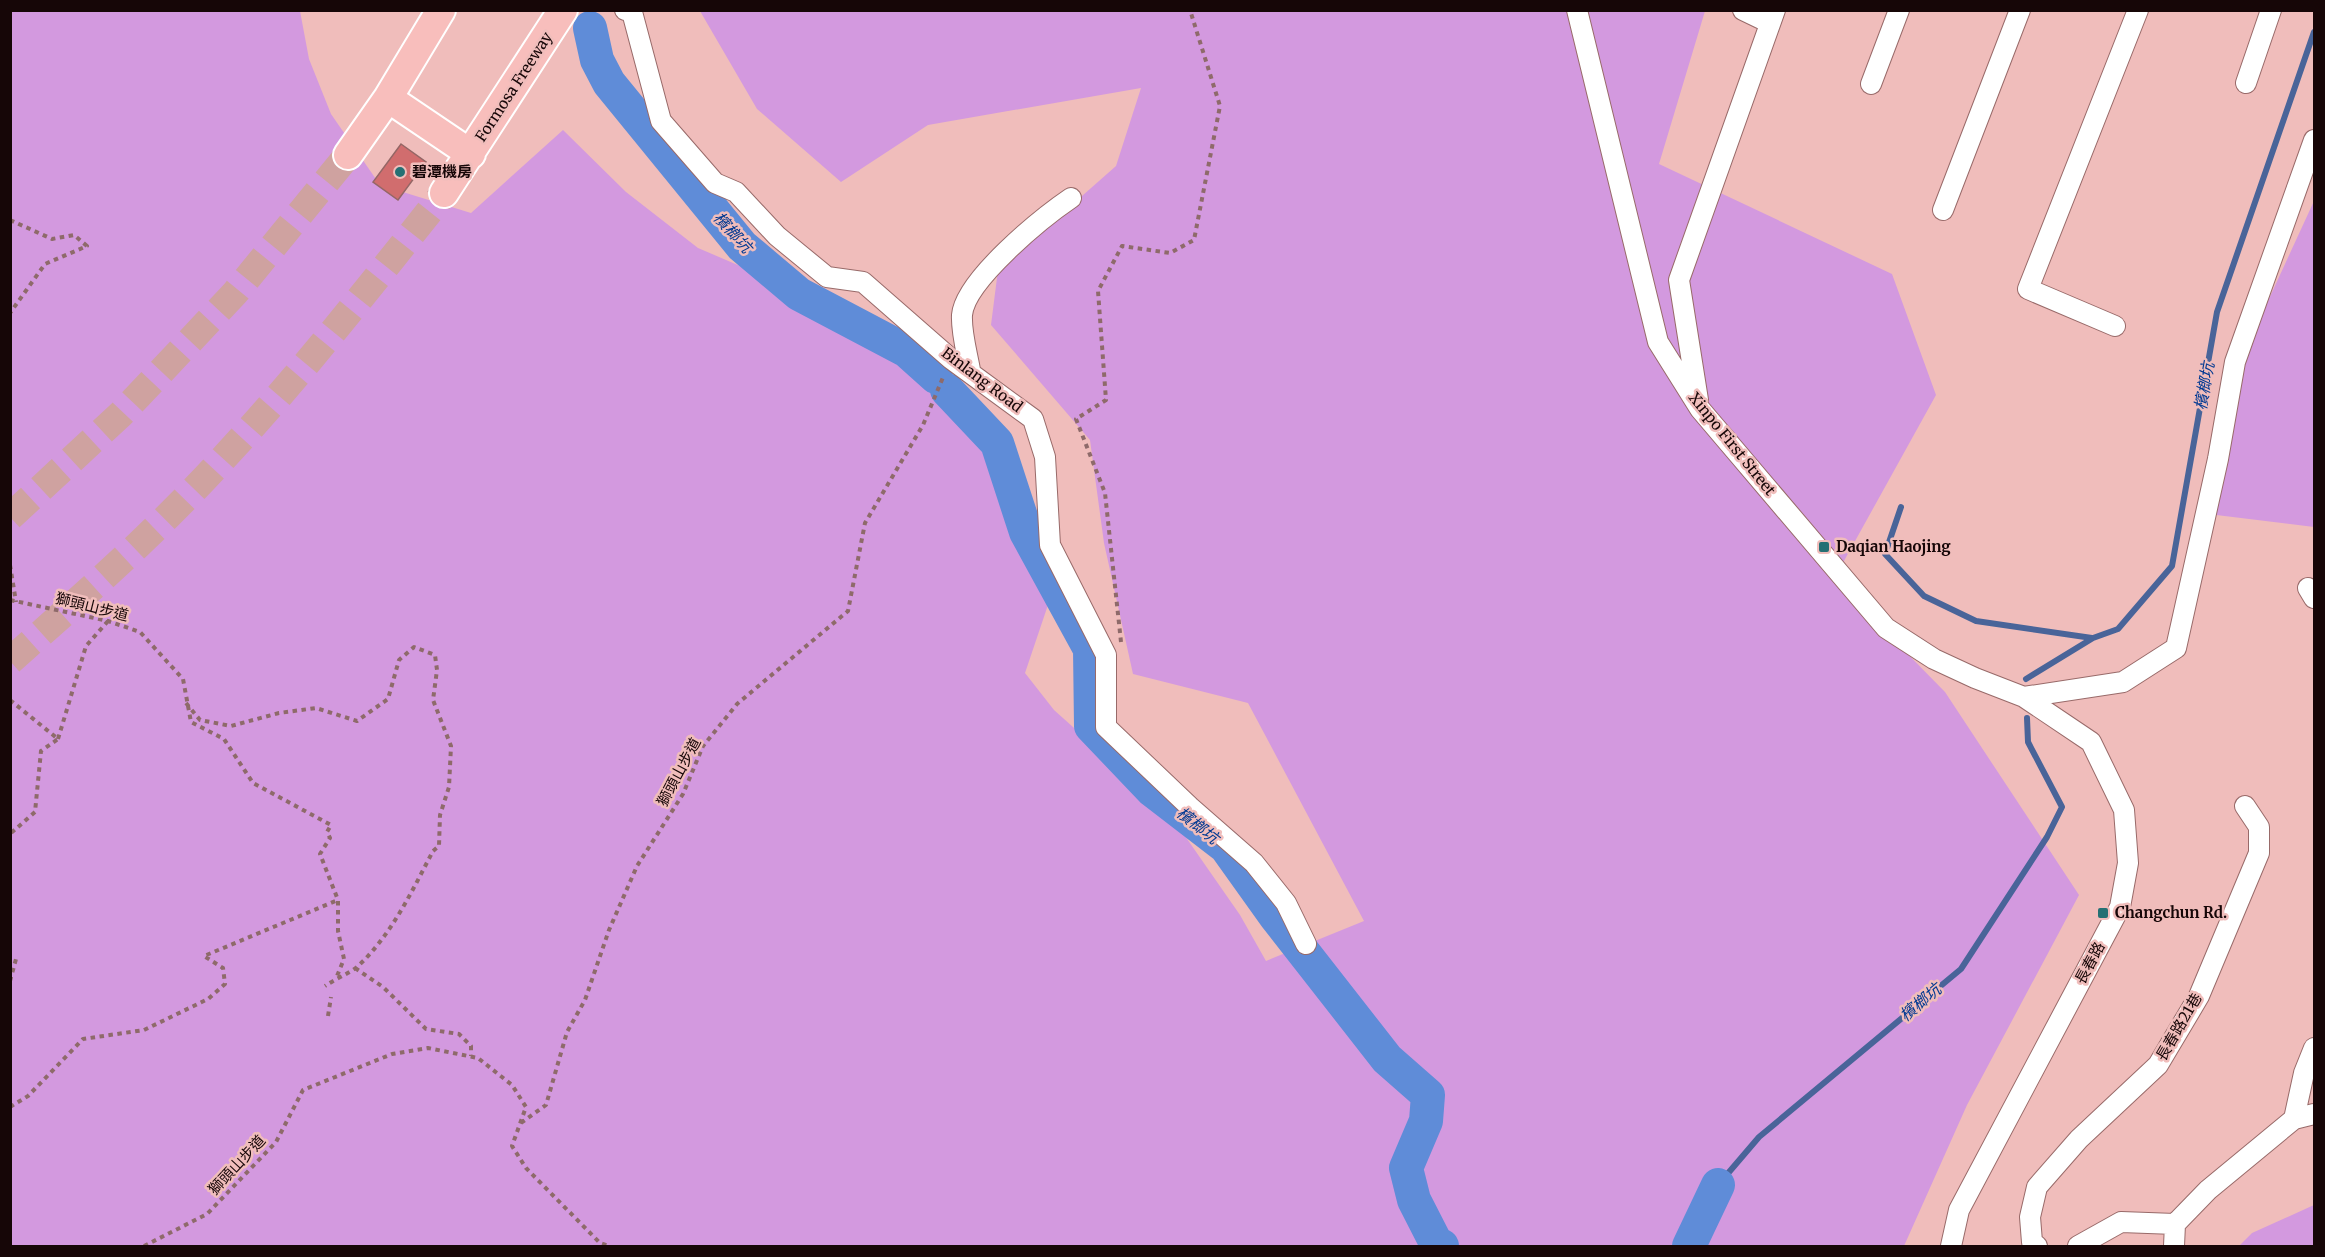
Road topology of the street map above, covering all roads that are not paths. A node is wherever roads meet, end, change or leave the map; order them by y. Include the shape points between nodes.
1 (441, 10) edge
2 (563, 10) edge
3 (625, 10) edge
4 (1577, 10) edge
5 (1743, 10) edge
6 (1899, 10) edge
7 (2020, 10) edge
8 (2138, 10) edge
9 (2271, 10) edge
10 (1773, 17) edge
11 (2246, 82) dead end
12 (1871, 84) dead end
13 (388, 98) junction
14 (2314, 140) edge
15 (471, 154) junction
16 (348, 155) tunnel mouth
17 (444, 194) tunnel mouth
18 (1071, 198) dead end
19 (1943, 210) dead end
20 (2115, 326) dead end
21 (970, 370) junction
22 (1700, 409) junction
23 (2024, 697) junction
24 (2245, 806) dead end
25 (1306, 944) dead end
26 (2314, 1048) edge
27 (2314, 1114) edge
28 (2294, 1119) junction
29 (2175, 1224) junction
30 (1951, 1246) edge
31 (2037, 1246) edge
32 (2078, 1246) edge
33 (2174, 1246) edge

1 - 13 highway
2 - 15 highway, Formosa Freeway
3 - 21 street, Binlang Road via 632,12 661,121 715,183 736,192 777,236 827,277 863,282 951,359
4 - 22 street, Xinpo First Street via 1658,342
5 - 10 street
6 - 12 street
7 - 19 street
8 - 20 street via 2028,289
9 - 11 street
10 - 22 street via 1679,280
13 - 15 highway
13 - 16 highway
14 - 23 street via 2235,362 2176,648 2122,682
15 - 17 highway, Formosa Freeway
18 - 21 street via 1030,231 972,289 962,314
21 - 25 street, Binlang Road via 1033,419 1045,457 1050,545 1106,655 1106,726 1254,863 1286,903
22 - 23 street, Xinpo First Street via 1886,628 1975,678
23 - 30 street, 長春路 via 2091,742 2124,810 2128,863 2120,907 1959,1210
24 - 31 street, 長春路21巷 via 2259,827 2259,853 2199,996 2158,1065 2079,1139 2037,1187 2030,1217 2032,1242
26 - 28 street
27 - 28 street
28 - 29 street via 2208,1190
29 - 32 street via 2121,1222
29 - 33 street

